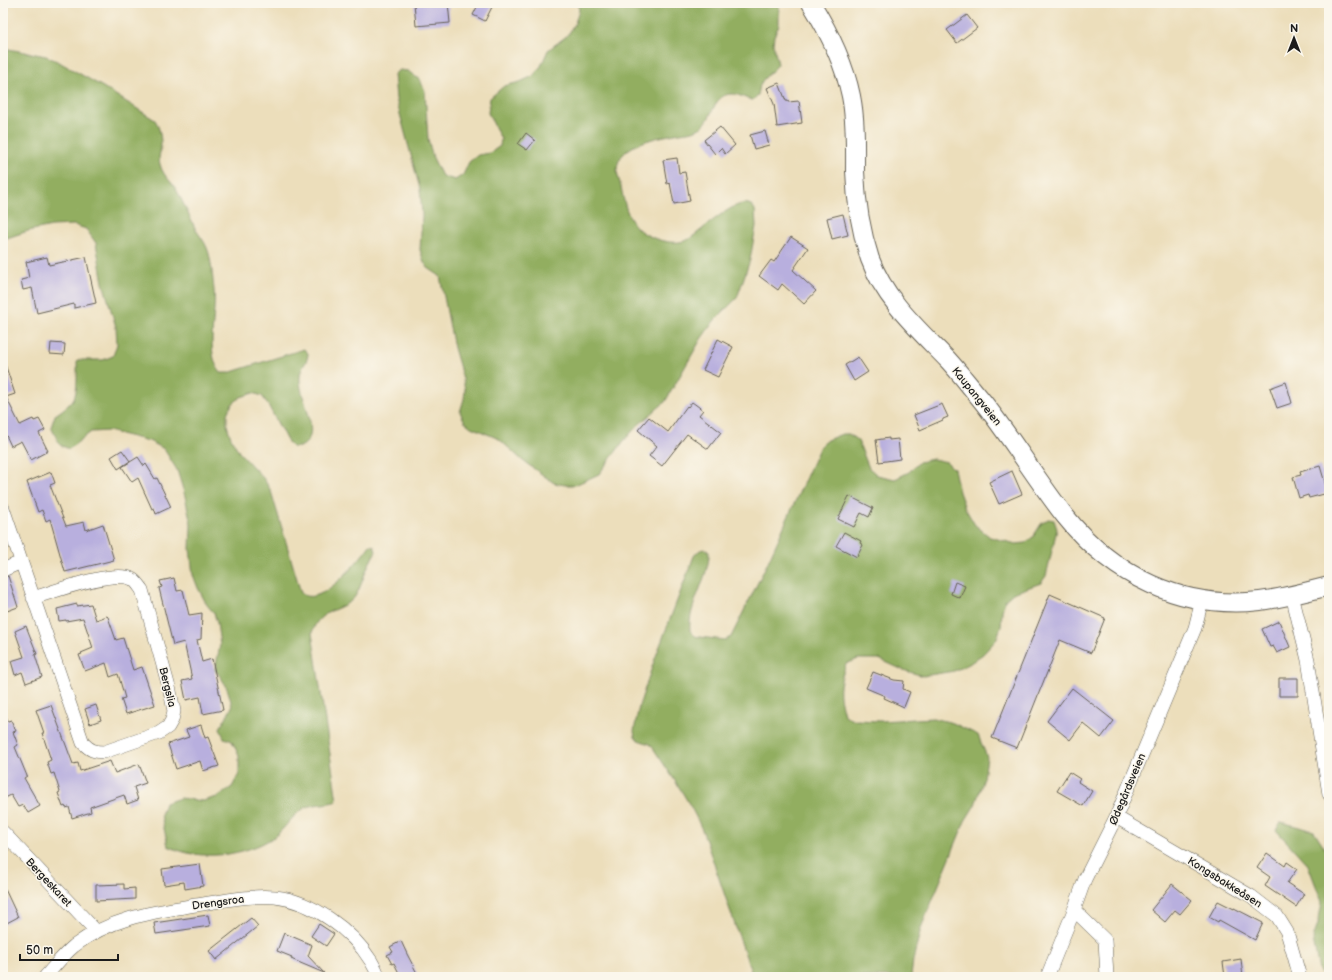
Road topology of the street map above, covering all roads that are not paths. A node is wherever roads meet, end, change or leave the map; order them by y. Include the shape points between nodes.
1 (811, 3) edge
2 (3, 508) edge
3 (21, 562) junction
4 (3, 570) edge
5 (1329, 586) edge
6 (1292, 595) junction
7 (33, 598) junction
8 (1202, 600) junction
9 (1329, 794) edge
10 (1116, 817) junction
11 (3, 832) edge
12 (1074, 910) junction
13 (96, 931) junction
14 (45, 977) edge
15 (380, 977) edge
16 (1047, 977) edge
17 (1107, 977) edge
18 (1300, 977) edge

1 - 8 main road, Kaupangveien via 832,40 847,79 853,112 856,186 864,235 873,265 894,302 982,401 1008,433 1066,517 1098,550 1140,580
2 - 3 street, Bergslia
3 - 4 street
3 - 7 street, Bergslia
5 - 6 main road, Kaupangveien
6 - 8 main road, Kaupangveien via 1242,602
6 - 9 street via 1308,660
7 - 7 street, Bergslia via 83,743 88,748 94,752 104,752 159,733 168,727 174,711 170,691 142,590 138,584 124,576 103,578
8 - 10 street, Ødegårdsveien via 1195,628
10 - 12 street, Ødegårdsveien via 1084,879
10 - 18 street, Kongsbakkeåsen via 1251,896 1277,916 1287,932
11 - 13 street, Bergeskaret
12 - 16 street, Ødegårdsveien
12 - 17 street via 1105,940
13 - 14 street, Drengsroa via 74,947
13 - 15 street, Drengsroa via 122,920 153,912 242,898 276,897 293,901 330,919 358,943

